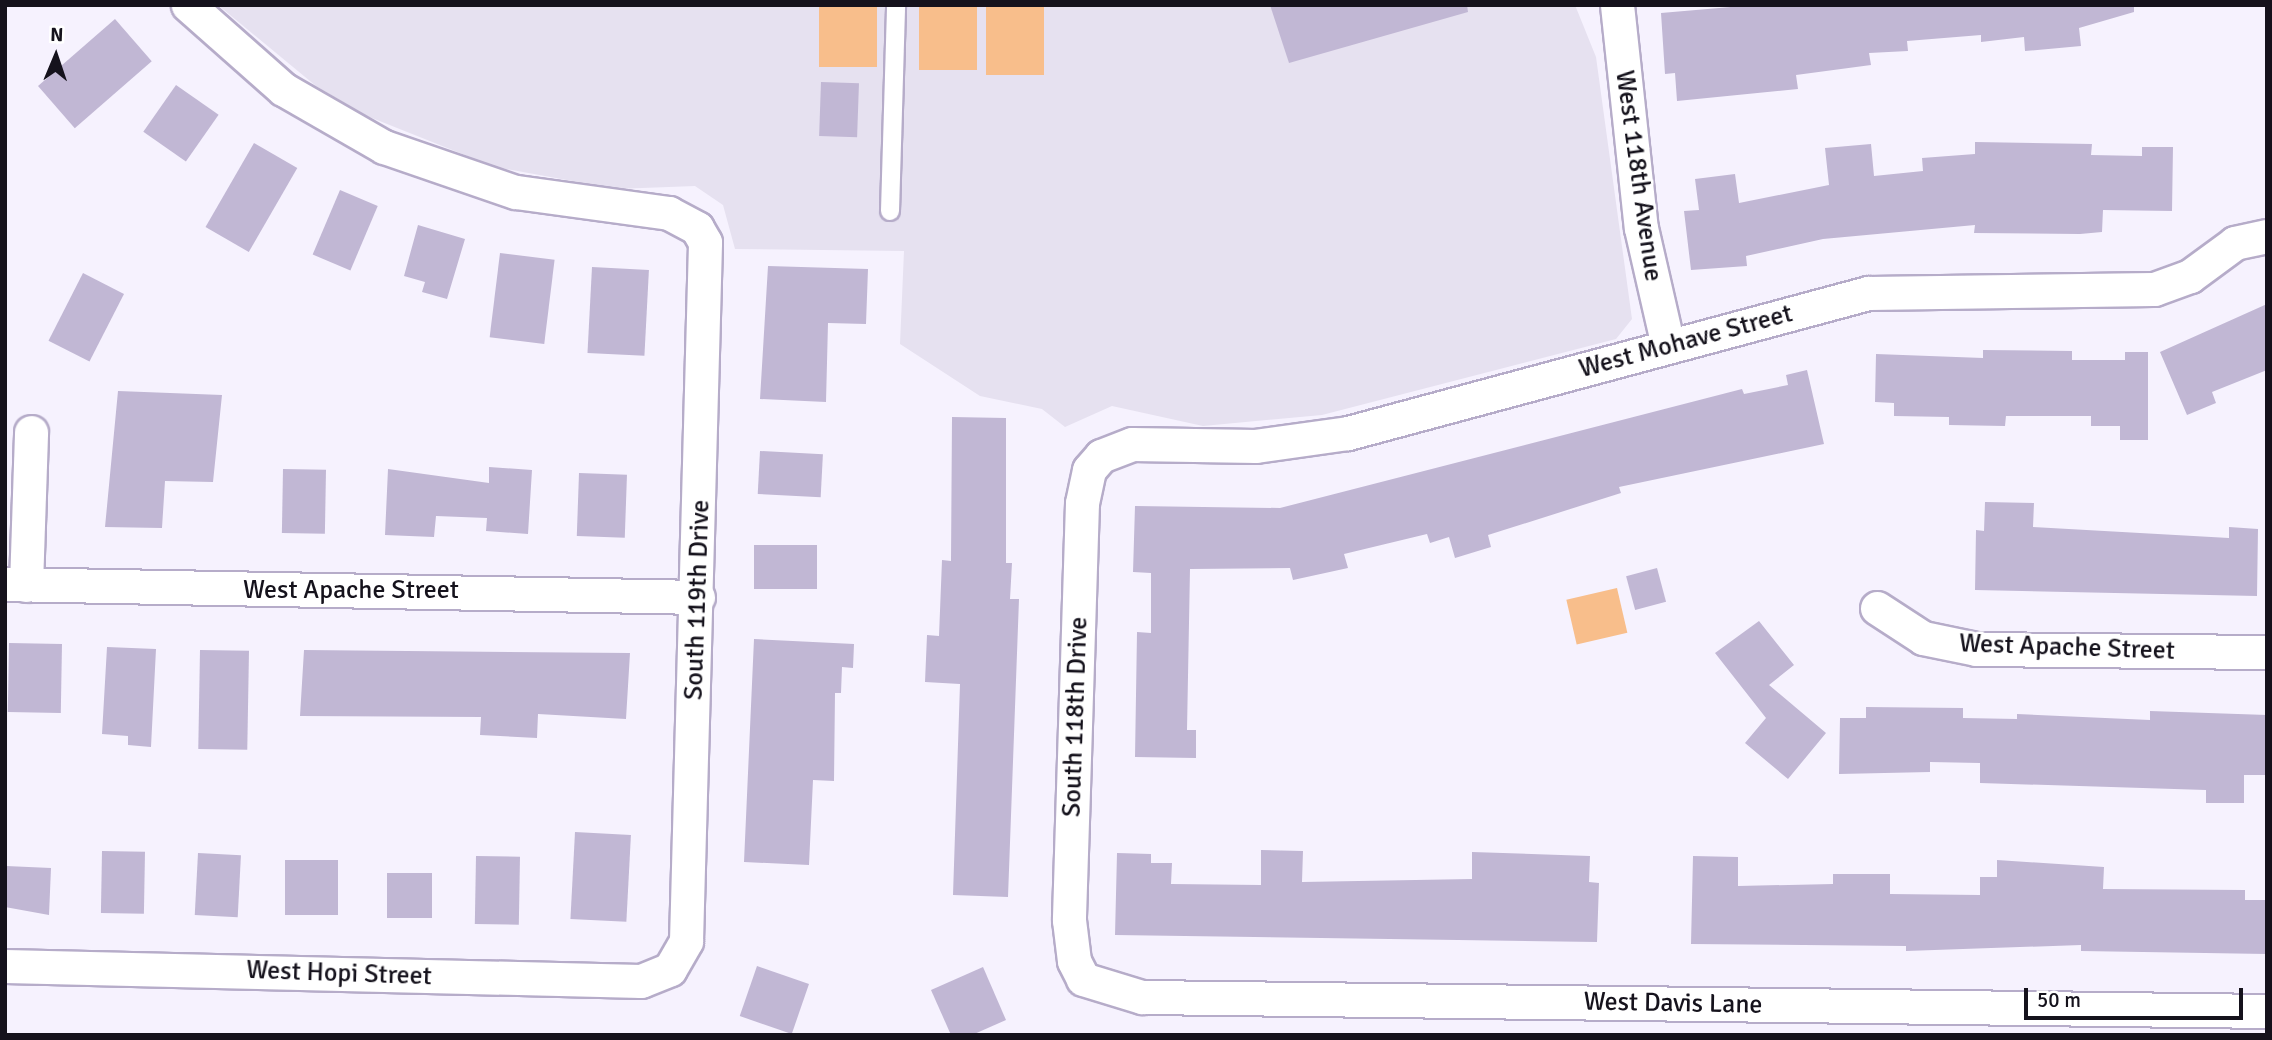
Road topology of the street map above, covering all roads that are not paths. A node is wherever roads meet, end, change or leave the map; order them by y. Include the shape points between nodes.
1 (188, 5) edge
2 (896, 5) edge
3 (1617, 5) edge
4 (890, 211) dead end
5 (2267, 236) edge
6 (1668, 346) junction
7 (31, 432) dead end
8 (1101, 456) joint
9 (16, 584) edge
10 (698, 597) junction
11 (1877, 608) dead end
12 (2267, 652) edge
13 (5, 965) edge
14 (670, 969) joint
15 (1083, 979) joint
16 (2267, 1011) edge

1 - 10 street, South 119th Drive via 283,89 384,147 515,192 669,213 697,228 709,274
2 - 4 lane
3 - 6 street, West 118th Avenue via 1641,228
5 - 6 street, West Mohave Street via 2235,243 2190,276 2154,289 1868,293
6 - 8 street, West Mohave Street via 1348,433 1256,446 1132,444
7 - 9 street
8 - 15 street, South 118th Drive via 1084,486 1082,517 1069,920 1074,961
9 - 10 street, West Apache Street
10 - 14 street, South 119th Drive via 687,927
11 - 12 street, West Apache Street via 1923,638 1976,649
13 - 14 street, West Hopi Street via 625,982
15 - 16 street, West Davis Lane via 1142,997

